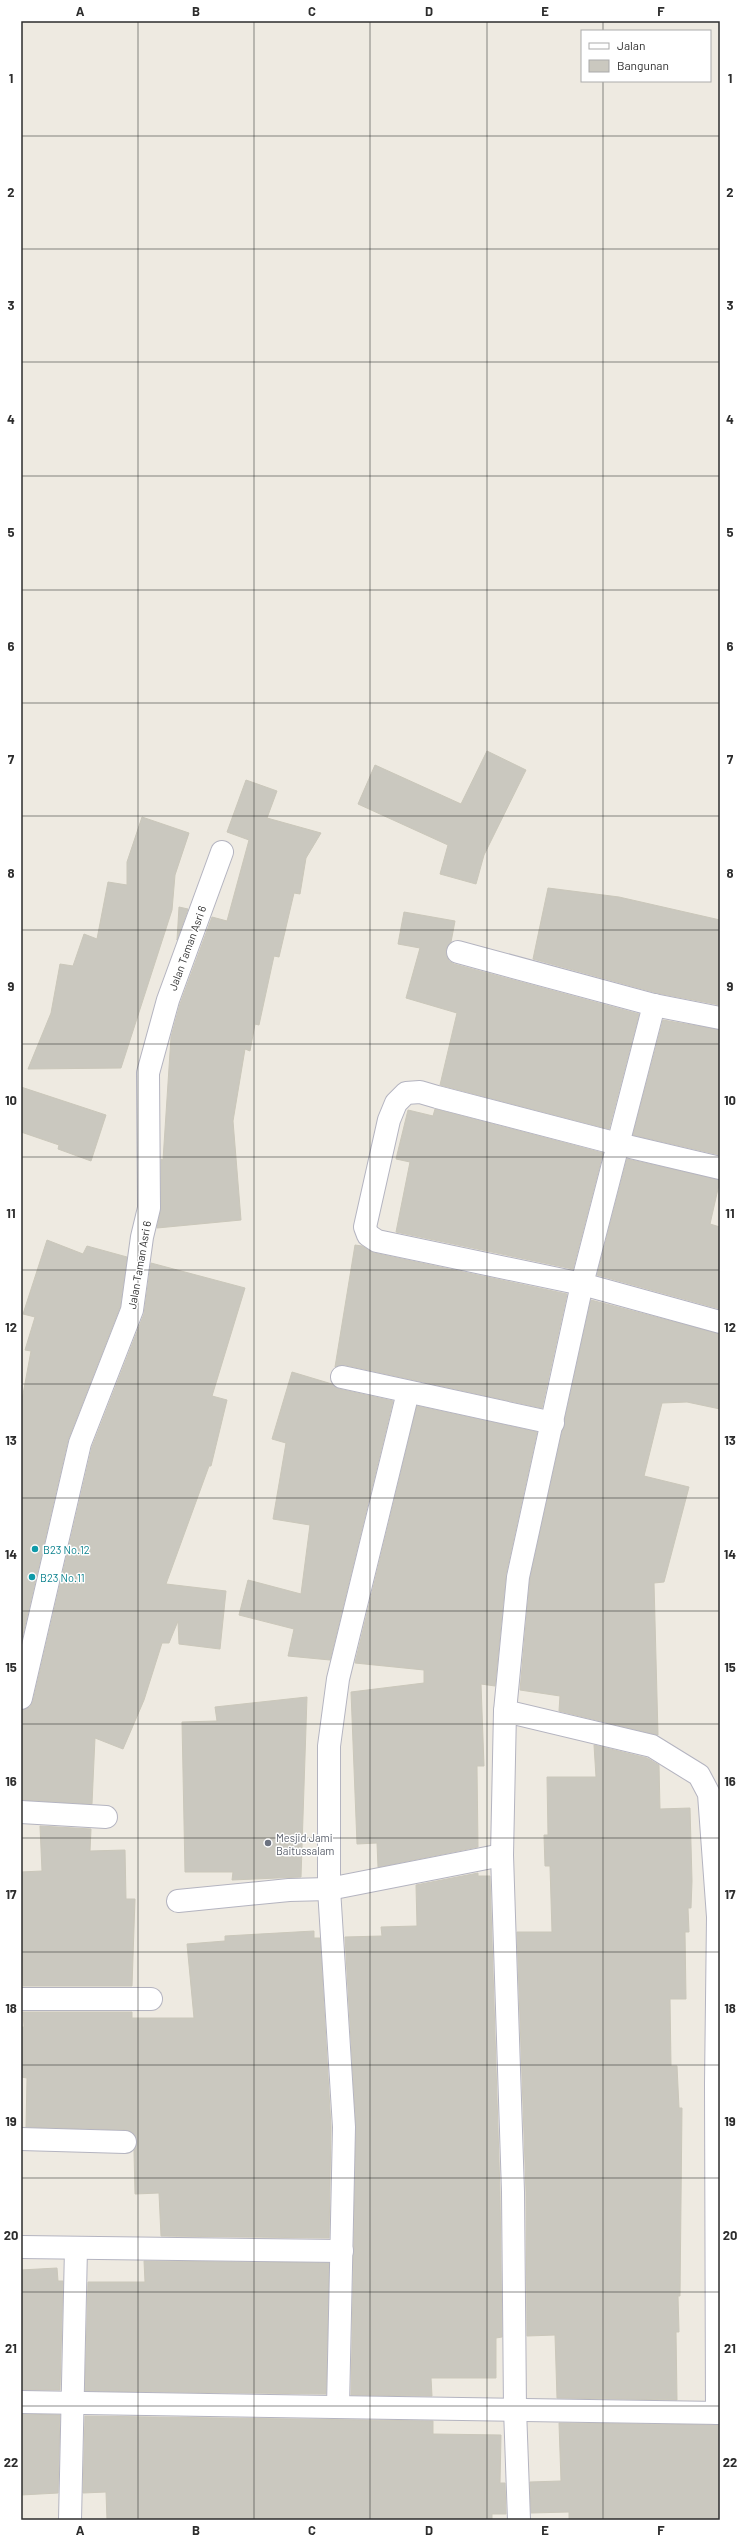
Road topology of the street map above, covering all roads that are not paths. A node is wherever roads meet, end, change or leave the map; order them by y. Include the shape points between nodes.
1 (222, 852) dead end
2 (458, 952) dead end
3 (654, 1005) junction
4 (720, 1018) edge
5 (618, 1144) junction
6 (720, 1168) edge
7 (582, 1284) junction
8 (720, 1322) edge
9 (342, 1378) dead end
10 (408, 1392) junction
11 (553, 1423) junction
12 (21, 1698) edge
13 (505, 1711) junction
14 (21, 1812) edge
15 (106, 1817) dead end
16 (502, 1855) junction
17 (329, 1889) junction
18 (178, 1901) dead end
19 (719, 1917) edge
20 (21, 1999) edge
21 (151, 1999) dead end
22 (718, 2084) edge
23 (21, 2139) edge
24 (125, 2142) dead end
25 (21, 2247) edge
26 (76, 2248) junction
27 (342, 2252) junction
28 (21, 2402) edge
29 (72, 2403) junction
30 (338, 2407) junction
31 (515, 2409) junction
32 (719, 2413) edge
33 (70, 2520) edge
34 (519, 2520) edge

1 - 12 street, Jalan Taman Asri 6 via 168,1000 148,1073 149,1208 142,1237 132,1310 80,1443
2 - 3 street
3 - 4 street
3 - 5 street
5 - 6 street
5 - 7 street
5 - 7 street via 420,1092 406,1093 400,1097 389,1120 367,1216 365,1227 368,1235 391,1245
7 - 8 street
7 - 11 street
9 - 10 street
10 - 11 street
10 - 17 street via 338,1678 329,1746
11 - 13 street via 518,1577
13 - 16 street
13 - 19 street via 652,1746 698,1775 709,1794
14 - 15 street
16 - 17 street
16 - 31 street via 513,2192
17 - 18 street via 289,1890
17 - 27 street via 344,2127
19 - 22 street
20 - 21 street
22 - 32 street
23 - 24 street
25 - 26 street
26 - 27 street
26 - 29 street
27 - 30 street
28 - 29 street
29 - 30 street
29 - 33 street
30 - 31 street
31 - 32 street
31 - 34 street

